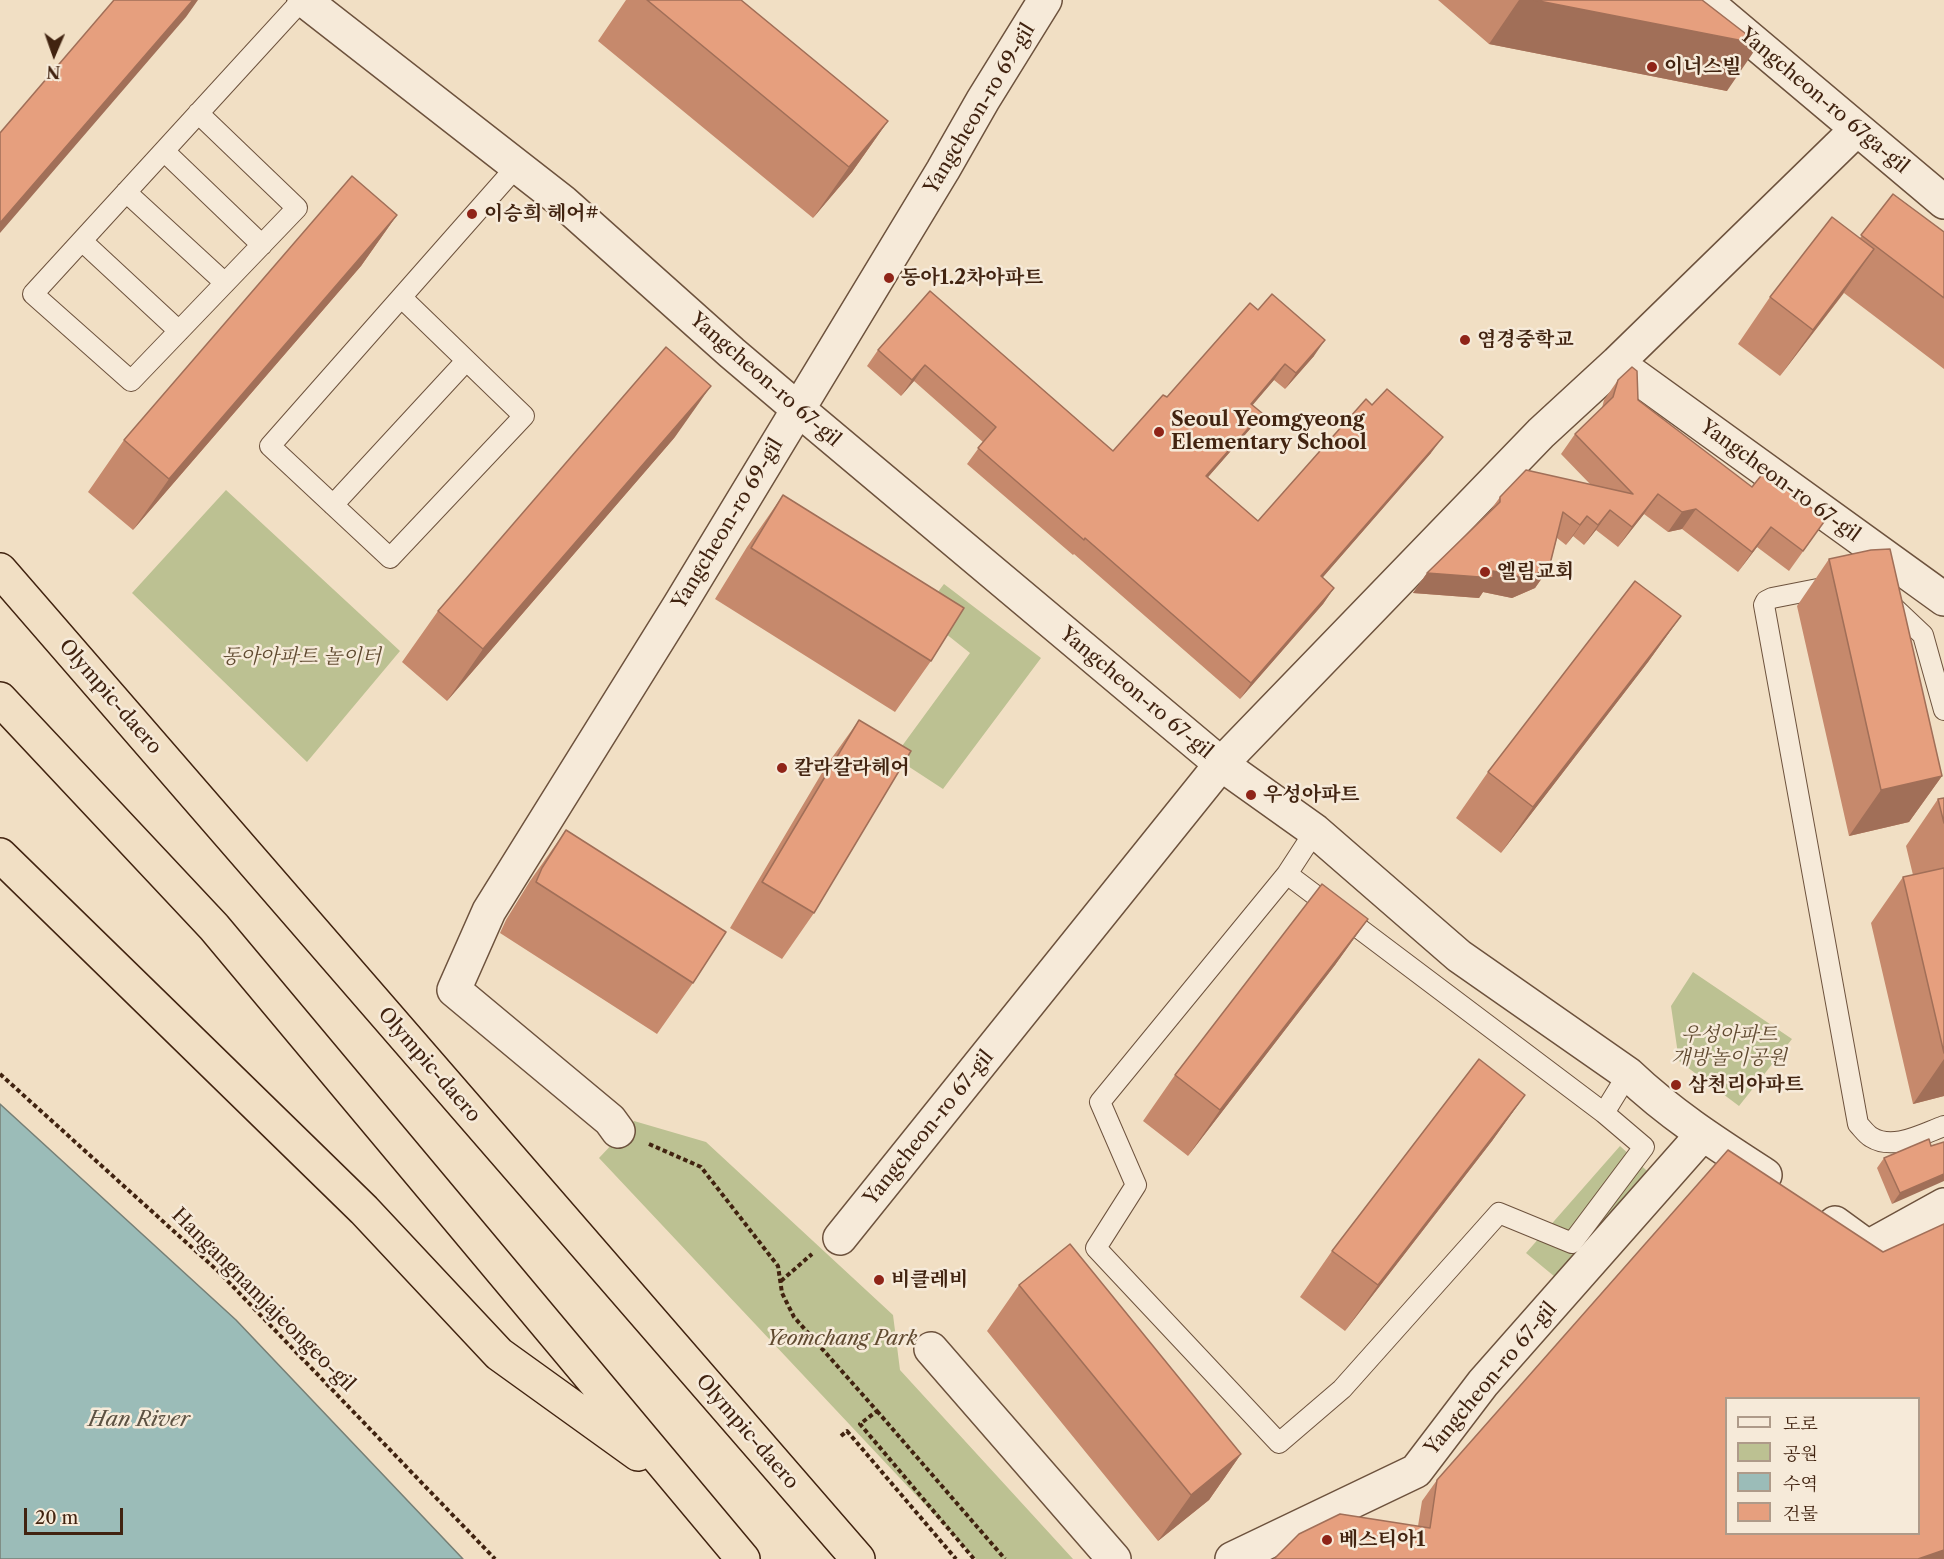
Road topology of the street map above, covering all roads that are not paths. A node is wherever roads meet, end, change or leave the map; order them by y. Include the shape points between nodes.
1 (303, 0) edge
2 (1046, 0) edge
3 (1704, 0) edge
4 (198, 113) junction
5 (1856, 130) junction
6 (164, 151) junction
7 (517, 166) junction
8 (126, 192) junction
9 (1944, 202) edge
10 (82, 241) junction
11 (262, 245) junction
12 (225, 283) junction
13 (402, 298) junction
14 (179, 331) junction
15 (466, 360) junction
16 (1617, 363) junction
17 (798, 409) junction
18 (333, 505) junction
19 (0, 570) edge
20 (1847, 583) edge
21 (1876, 593) edge
22 (1944, 599) edge
23 (0, 699) edge
24 (1944, 710) edge
25 (1221, 764) junction
26 (1315, 831) junction
27 (0, 855) edge
28 (1287, 874) junction
29 (1628, 1074) junction
30 (1604, 1113) junction
31 (1944, 1126) edge
32 (618, 1131) road end
33 (1702, 1135) junction
34 (1944, 1204) edge
35 (828, 1245) road end
36 (931, 1349) dead end
37 (677, 1482) junction
38 (743, 1559) edge
39 (858, 1559) edge
40 (1114, 1559) edge
41 (1232, 1559) edge

1 - 4 lane
1 - 7 street, Yangcheon-ro 67-gil
2 - 17 street, Yangcheon-ro 69-gil
3 - 5 street, Yangcheon-ro 67ga-gil
4 - 6 lane
4 - 11 lane via 297,208
5 - 9 street, Yangcheon-ro 67ga-gil
5 - 16 street, Yangcheon-ro 67-gil
6 - 8 lane
6 - 11 lane
7 - 13 lane
7 - 17 street, Yangcheon-ro 67-gil
8 - 10 lane
8 - 12 lane
10 - 14 lane
10 - 14 lane via 33,294 130,381
11 - 12 lane
12 - 14 lane
13 - 15 lane
13 - 18 lane via 270,446
15 - 18 lane
15 - 18 lane via 524,416 390,558
16 - 22 street, Yangcheon-ro 67-gil
16 - 25 street, Yangcheon-ro 67-gil via 1541,433
17 - 25 street, Yangcheon-ro 67-gil
17 - 32 street, Yangcheon-ro 69-gil via 489,911 454,990 610,1120
19 - 39 highway, Olympic-daero
20 - 31 lane via 1772,598 1764,605 1858,1124 1871,1137 1887,1143
21 - 24 lane via 1923,635
23 - 37 highway via 214,927
25 - 26 street, Yangcheon-ro 67-gil
25 - 35 street, Yangcheon-ro 67-gil
26 - 28 lane
26 - 29 street, Yangcheon-ro 67-gil via 1459,956
27 - 37 highway via 364,1210 499,1354
28 - 30 lane
28 - 30 lane via 1100,1102 1136,1185 1096,1248 1279,1443 1342,1389 1499,1213 1572,1243 1644,1147
29 - 30 lane
29 - 33 street, Yangcheon-ro 67-gil
33 - 34 street, Yangcheon-ro 67-gil via 1868,1246
33 - 41 street, Yangcheon-ro 67-gil via 1483,1383 1416,1471
36 - 40 street
37 - 38 highway

